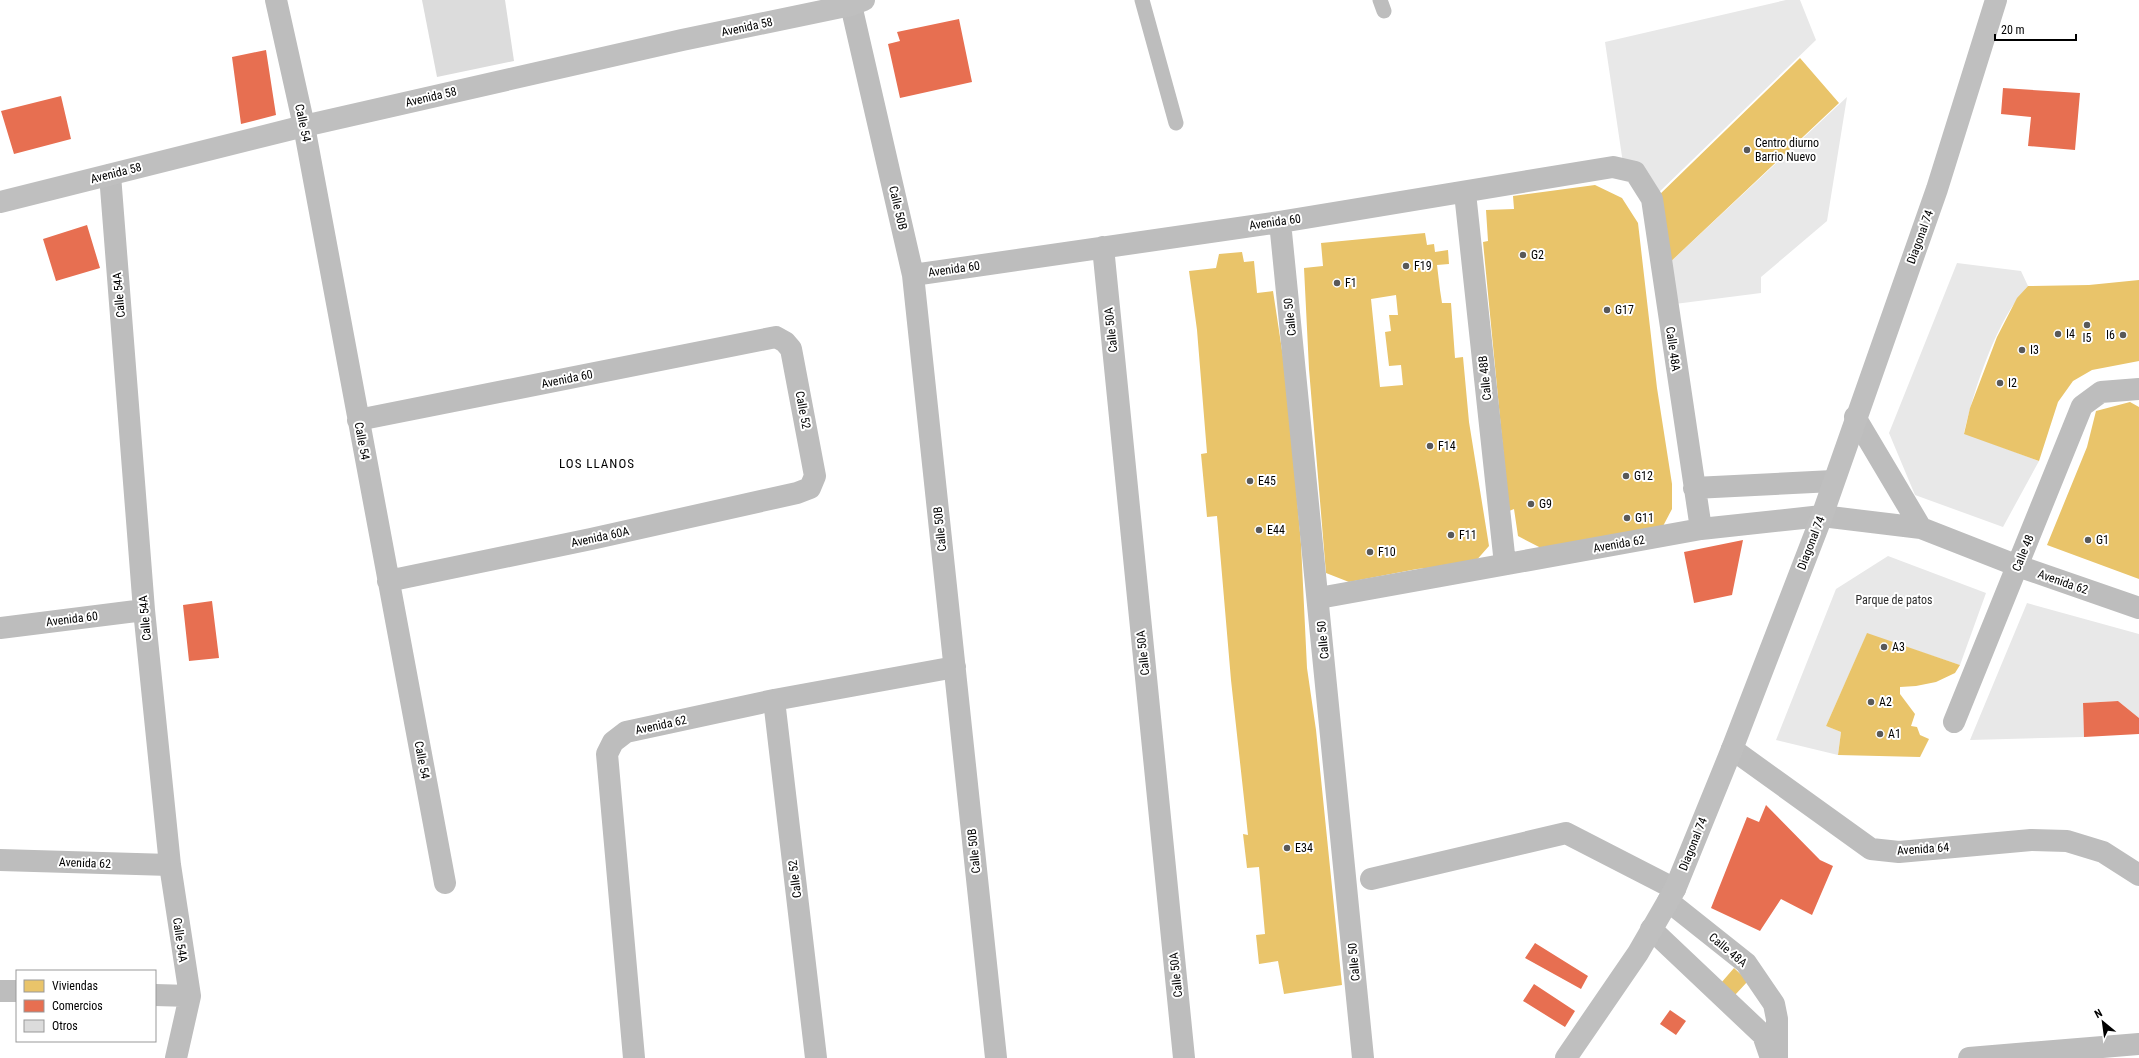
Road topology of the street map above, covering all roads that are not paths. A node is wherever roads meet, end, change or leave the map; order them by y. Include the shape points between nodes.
1 (276, 0) edge
2 (1142, 0) edge
3 (1996, 0) edge
4 (858, 2) edge
5 (1176, 123) dead end
6 (304, 126) junction
7 (1636, 172) joint
8 (110, 174) junction
9 (1465, 193) junction
10 (0, 202) edge
11 (1280, 222) junction
12 (1103, 247) junction
13 (913, 275) junction
14 (776, 337) joint
15 (2139, 389) edge
16 (1855, 417) junction
17 (358, 420) junction
18 (1834, 481) junction
19 (810, 488) joint
20 (1694, 488) junction
21 (1822, 516) junction
22 (1921, 528) junction
23 (1701, 529) junction
24 (1506, 564) junction
25 (2018, 566) junction
26 (388, 581) junction
27 (1319, 598) junction
28 (2139, 608) edge
29 (144, 610) junction
30 (0, 628) edge
31 (955, 667) junction
32 (774, 700) junction
33 (1954, 722) dead end
34 (1732, 749) junction
35 (0, 860) edge
36 (170, 865) junction
37 (2139, 875) edge
38 (1371, 879) dead end
39 (444, 883) dead end
40 (1671, 895) junction
41 (1651, 929) junction
42 (0, 991) edge
43 (16, 991) edge
44 (156, 995) edge
45 (190, 996) junction
46 (2139, 1044) edge
47 (176, 1058) edge
48 (634, 1058) edge
49 (816, 1058) edge
50 (996, 1058) edge
51 (1184, 1058) edge
52 (1363, 1058) edge
53 (1566, 1058) edge
54 (1771, 1058) edge
55 (1777, 1058) edge
56 (1969, 1058) edge

1 - 6 street, Calle 54
2 - 5 lane
3 - 16 street, Diagonal 74 via 1937,188
4 - 6 street, Avenida 58
4 - 13 street, Calle 50B
6 - 8 street, Avenida 58
6 - 17 street, Calle 54
7 - 9 street, Avenida 60 via 1613,167
7 - 20 street, Calle 48A via 1652,199
8 - 10 street, Avenida 58
8 - 29 street, Calle 54A
9 - 11 street, Avenida 60
9 - 24 street, Calle 48B
11 - 12 street, Avenida 60
11 - 27 street, Calle 50
12 - 13 street, Avenida 60
12 - 51 street, Calle 50A
13 - 31 street, Calle 50B
14 - 17 street, Avenida 60
14 - 19 street, Calle 52 via 791,349 816,476
15 - 25 street, Calle 48 via 2101,392 2082,406
16 - 18 street, Diagonal 74
16 - 22 street
17 - 26 street, Calle 54
18 - 20 street
18 - 21 street, Diagonal 74
19 - 26 street, Avenida 60A via 591,539
20 - 23 street, Calle 48A
21 - 22 street, Avenida 62
21 - 23 street, Avenida 62
21 - 34 street, Diagonal 74
22 - 25 street, Avenida 62
23 - 24 street, Avenida 62
24 - 27 street, Avenida 62
25 - 28 street, Avenida 62
25 - 33 street, Calle 48
26 - 39 street, Calle 54
27 - 52 street, Calle 50
29 - 30 street, Avenida 60
29 - 36 street, Calle 54A
31 - 32 street, Avenida 62
31 - 50 street, Calle 50B
32 - 48 street, Avenida 62 via 626,732 613,742 607,754
32 - 49 street, Calle 52
34 - 37 street, Avenida 64 via 1871,849 1899,852 2031,840 2067,841 2103,852
34 - 40 street, Diagonal 74
35 - 36 street, Avenida 62
36 - 45 street, Calle 54A
38 - 40 street, Calle 48A via 1566,834
40 - 41 street, Diagonal 74
40 - 55 street, Calle 48A via 1746,963 1774,1004 1778,1019
41 - 53 street, Diagonal 74 via 1638,953
41 - 54 street via 1763,1035
42 - 43 street
44 - 45 street
45 - 47 street, Calle 54A
46 - 56 street

